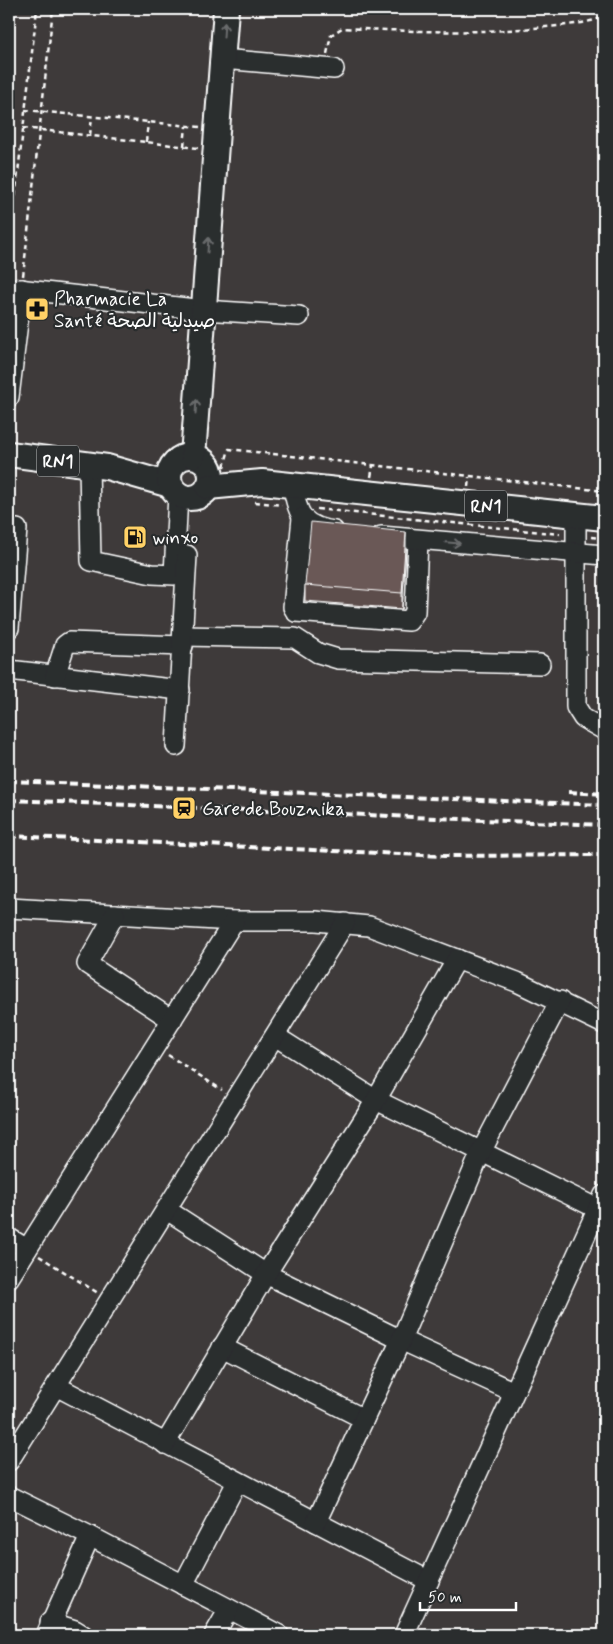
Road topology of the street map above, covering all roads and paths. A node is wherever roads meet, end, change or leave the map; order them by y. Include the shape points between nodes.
1 (37, 9) edge
2 (53, 9) edge
3 (226, 9) edge
4 (604, 17) edge
5 (222, 59) junction
6 (330, 68) joint
7 (25, 110) junction
8 (42, 112) junction
9 (92, 116) junction
10 (148, 122) junction
11 (186, 126) junction
12 (23, 128) junction
13 (40, 130) junction
14 (90, 135) junction
15 (216, 139) junction
16 (146, 142) junction
17 (184, 146) junction
18 (9, 250) edge
19 (15, 289) edge
20 (204, 310) junction
21 (299, 316) dead end
22 (9, 397) edge
23 (9, 454) edge
24 (98, 466) junction
25 (193, 477) junction
26 (255, 492) junction
27 (604, 492) edge
28 (297, 504) junction
29 (604, 518) edge
30 (577, 534) junction
31 (14, 537) edge
32 (604, 538) edge
33 (418, 540) junction
34 (604, 555) edge
35 (11, 587) edge
36 (9, 628) edge
37 (183, 641) junction
38 (540, 664) dead end
39 (9, 670) edge
40 (55, 676) junction
41 (180, 690) junction
42 (604, 730) edge
43 (176, 746) dead end
44 (9, 908) edge
45 (115, 914) junction
46 (234, 921) junction
47 (345, 923) junction
48 (457, 959) junction
49 (560, 1001) junction
50 (172, 1020) junction
51 (604, 1024) edge
52 (275, 1036) junction
53 (155, 1047) junction
54 (236, 1098) junction
55 (376, 1100) junction
56 (481, 1152) junction
57 (601, 1202) edge
58 (167, 1210) junction
59 (9, 1238) edge
60 (27, 1249) junction
61 (266, 1274) junction
62 (9, 1278) edge
63 (110, 1300) junction
64 (401, 1340) junction
65 (222, 1347) junction
66 (56, 1386) junction
67 (514, 1392) junction
68 (364, 1419) junction
69 (165, 1444) junction
70 (9, 1461) edge
71 (237, 1482) junction
72 (9, 1496) edge
73 (316, 1522) junction
74 (90, 1536) junction
75 (429, 1581) junction
76 (183, 1585) junction
77 (229, 1609) junction
78 (48, 1629) edge
79 (83, 1635) edge
80 (214, 1635) edge
81 (279, 1635) edge
82 (404, 1635) edge

1 - 7 path
2 - 8 path
5 -> 3 main road
4 - 6 path via 578,23 476,32 342,28 331,35
5 - 6 street
5 - 15 main road
7 - 8 path
7 - 12 path
8 - 9 path
8 - 13 path
9 - 10 path
9 - 14 path
10 - 11 path
10 - 16 path
11 - 15 path
11 - 17 path
12 - 13 path
12 - 18 path
13 - 14 path
13 - 19 path
14 - 16 path
15 - 17 path
20 -> 15 main road
16 - 17 path
19 - 20 street
19 - 22 street
20 - 21 street
25 -> 20 main road
23 - 24 main road, RN1
24 - 25 main road, RN1
24 - 25 street via 91,561 152,574 174,575
25 - 26 main road, RN1
25 - 27 path via 229,449
25 - 37 street
26 - 28 main road, RN1
26 - 28 path
28 - 30 main road, RN1
28 - 30 path
28 - 33 street via 325,530
28 - 33 street via 293,608 296,612 409,621 415,612
29 - 30 main road, RN1
30 - 32 path
33 -> 30 street
30 - 34 street
30 - 42 street via 576,707 583,718
31 - 35 street
35 - 36 street
37 - 38 street via 295,638 318,653 338,659
37 - 40 street via 68,642
37 - 41 street
39 - 40 street
40 - 41 street
41 - 43 street
44 - 45 street
45 - 46 street
45 - 50 street via 86,964
46 - 47 street
46 - 50 street
47 - 48 street via 369,926
47 - 52 street
48 - 49 street
48 - 55 street
49 - 51 street
49 - 56 street
50 - 53 street
52 - 54 street
52 - 55 street
53 - 54 path
53 - 60 street
54 - 58 street
55 - 56 street
55 - 61 street
56 - 57 street
56 - 64 street
57 - 67 street
58 - 61 street
58 - 63 street
59 - 60 street
60 - 62 street
60 - 63 path
61 - 64 street
61 - 65 street
63 - 66 street
64 - 67 street
64 - 68 street
65 - 68 street
65 - 69 street
66 - 69 street
66 - 70 street
67 - 75 street
68 - 73 street
69 - 71 street
71 - 73 street
71 - 76 street
72 - 74 street
73 - 75 street
74 - 76 street
74 - 78 street
75 - 82 street
76 - 77 street
77 - 80 street
77 - 81 street
78 - 79 street via 75,1630

